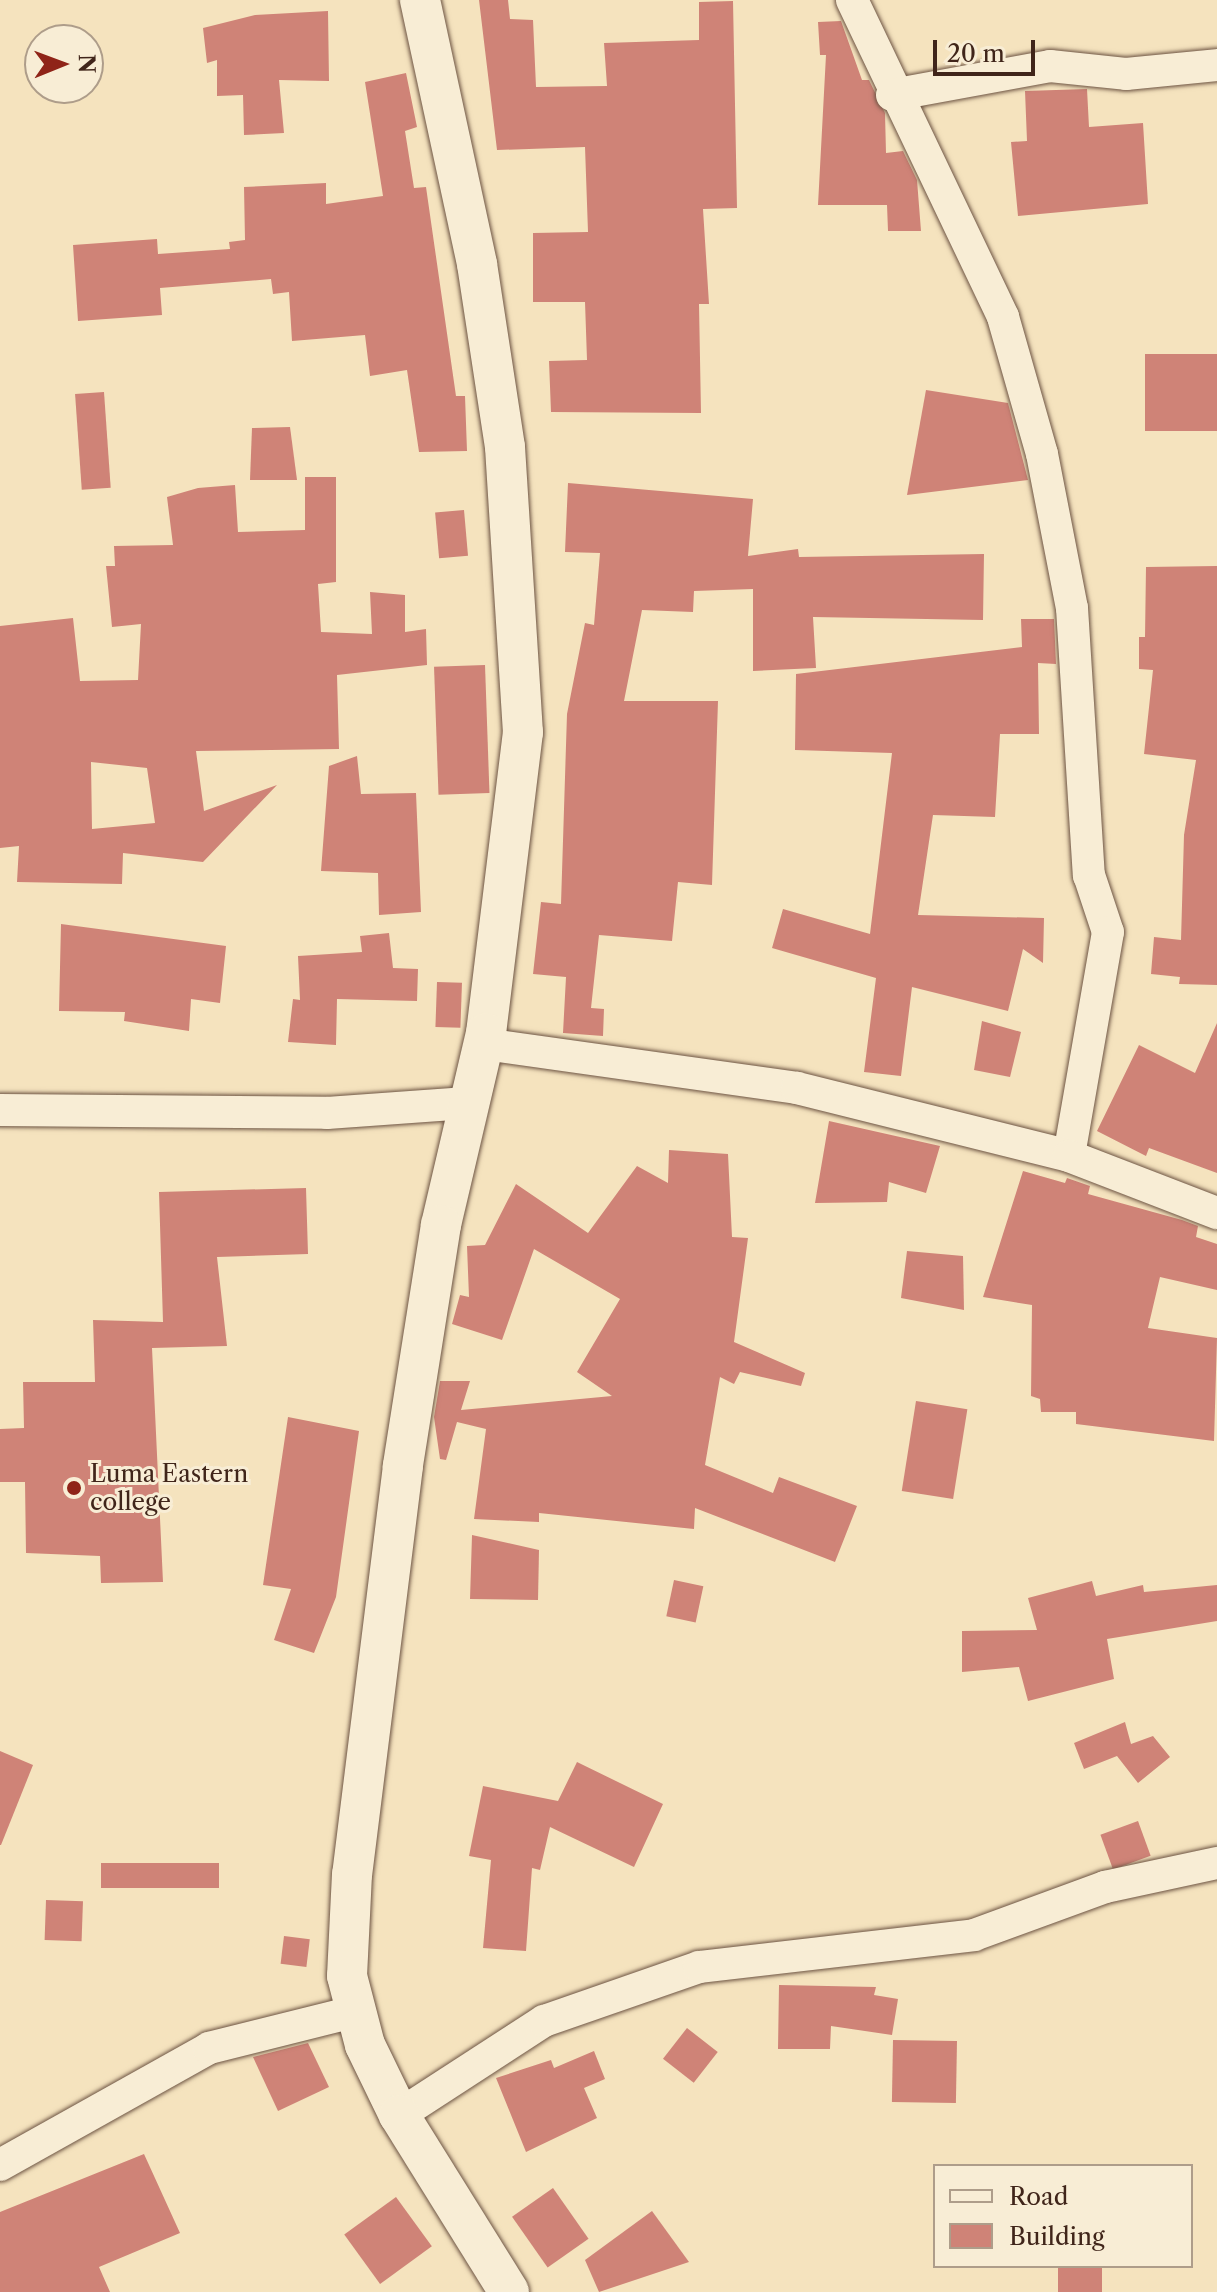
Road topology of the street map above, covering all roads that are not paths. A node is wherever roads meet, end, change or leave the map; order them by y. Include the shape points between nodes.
1 (420, 0) edge
2 (852, 0) edge
3 (1217, 65) edge
4 (892, 95) junction
5 (484, 1044) junction
6 (467, 1103) junction
7 (0, 1110) edge
8 (1069, 1156) junction
9 (1217, 1213) edge
10 (1217, 1863) edge
11 (353, 2012) junction
12 (399, 2115) junction
13 (0, 2165) edge
14 (509, 2292) edge

1 - 5 street via 477,264 518,577 523,732
2 - 4 street
3 - 4 street via 1126,74 1050,66
4 - 8 street via 1003,317 1042,454 1072,608 1089,875 1108,932
5 - 6 street
5 - 8 street via 742,1075
6 - 7 street via 327,1113
6 - 11 street via 403,1466 346,1929
8 - 9 street
10 - 12 street via 1105,1887 974,1935 699,1967 544,2021
11 - 12 street
11 - 13 street via 209,2048
12 - 14 street

